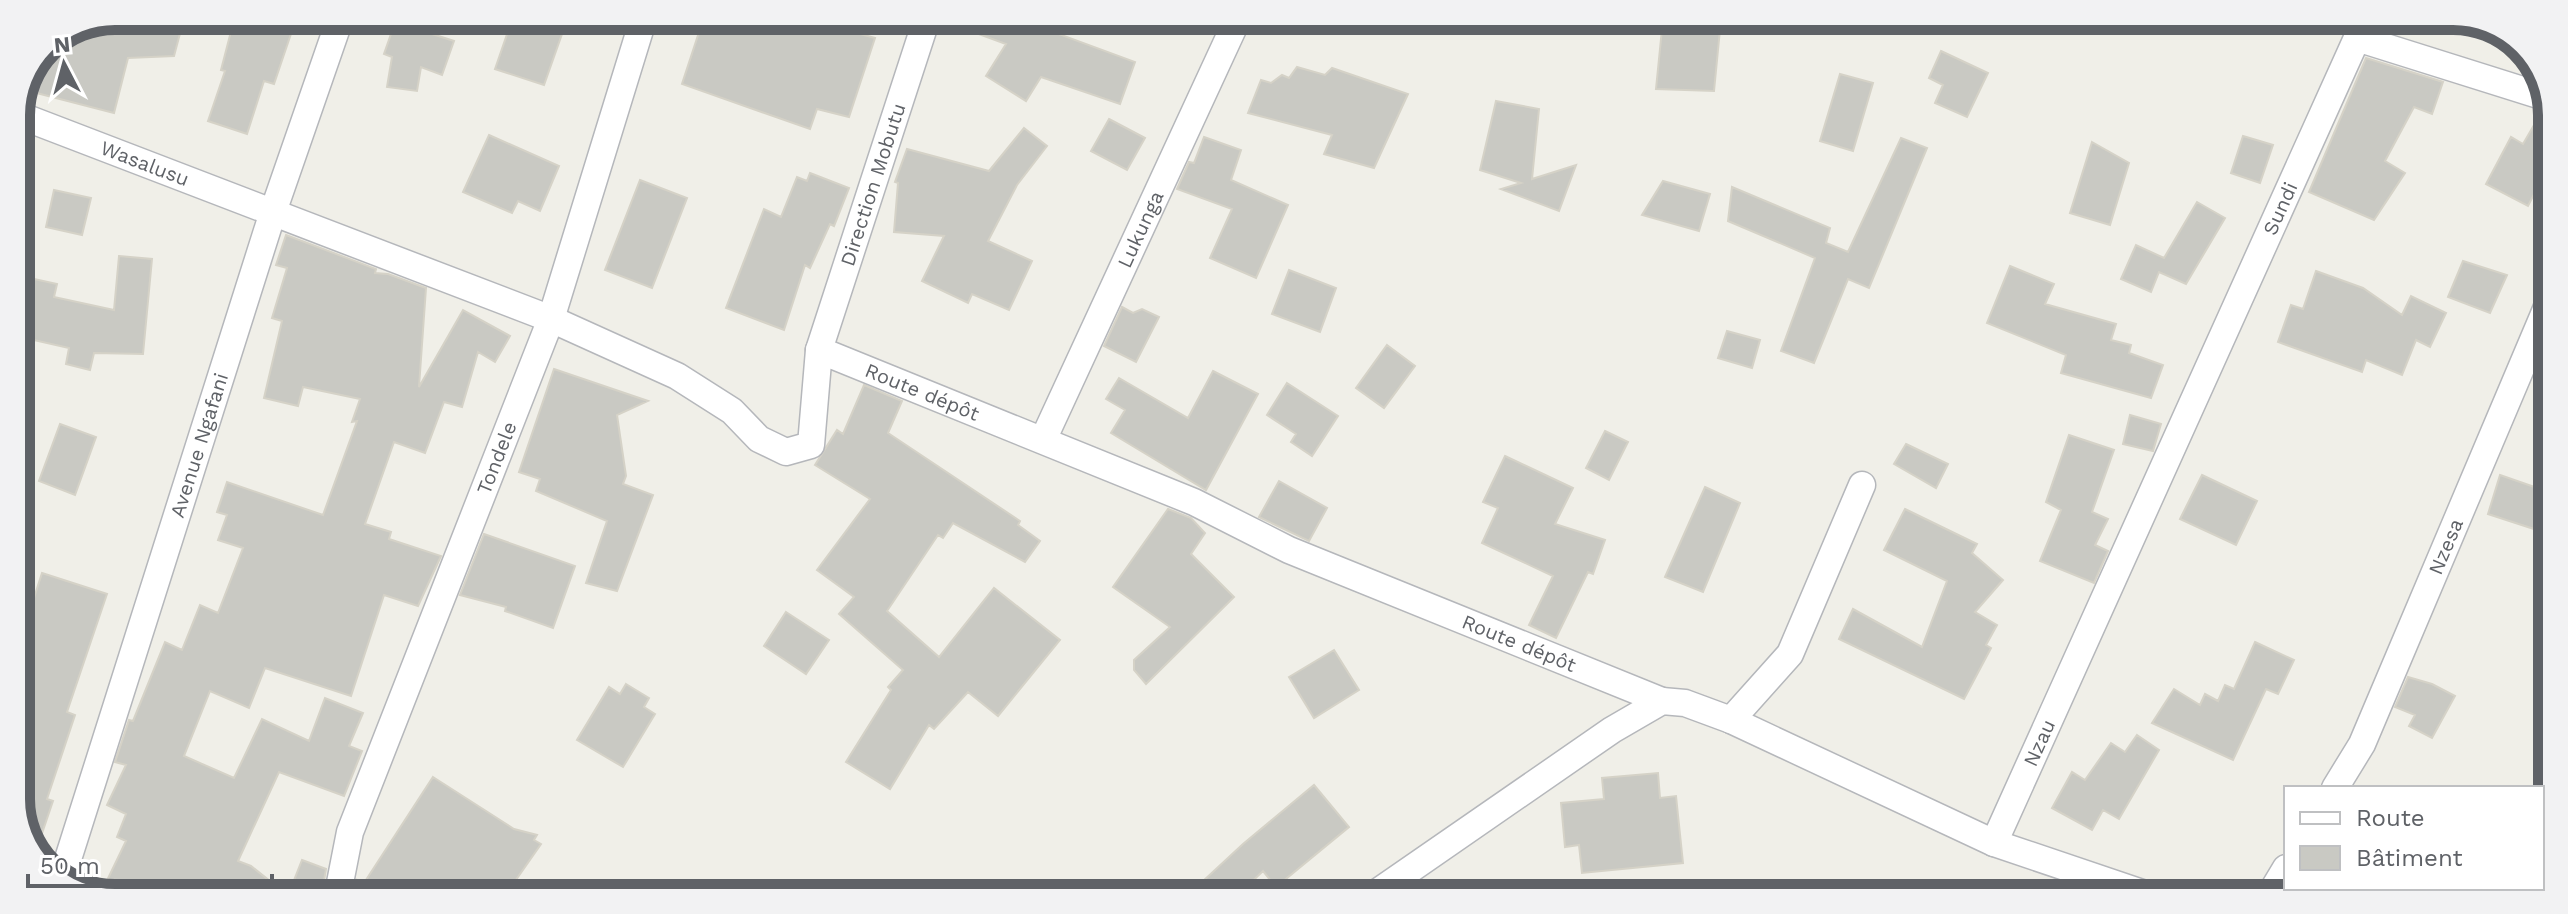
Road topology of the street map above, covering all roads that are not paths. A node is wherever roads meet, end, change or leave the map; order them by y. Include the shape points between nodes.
1 (336, 30) edge
2 (640, 30) edge
3 (923, 30) edge
4 (1232, 30) edge
5 (2535, 94) edge
6 (30, 119) edge
7 (273, 212) junction
8 (551, 319) junction
9 (2538, 328) edge
10 (819, 350) junction
11 (2201, 377) joint
12 (1043, 440) junction
13 (1862, 485) dead end
14 (1662, 701) junction
15 (1731, 720) junction
16 (2336, 786) edge
17 (1994, 843) junction
18 (65, 867) edge
19 (340, 884) edge
20 (1389, 884) edge
21 (2115, 884) edge

1 - 7 street, Avenue Ngafani
2 - 8 street, Tondele
3 - 10 street, Direction Mobutu
4 - 12 street, Lukunga
5 - 11 street, Sundi via 2357,38
6 - 7 street, Wasalusu
7 - 8 street
7 - 18 street, Avenue Ngafani
8 - 10 street via 677,376 732,411 759,439 786,452 811,445
8 - 19 street, Tondele via 350,832
9 - 16 street, Nzesa via 2362,744
10 - 12 street, Route dépôt
11 - 17 street, Nzau
12 - 14 street, Route dépôt via 1194,502 1289,550
13 - 15 street via 1790,654
14 - 15 street via 1685,703
14 - 20 street
15 - 17 street
17 - 21 street

